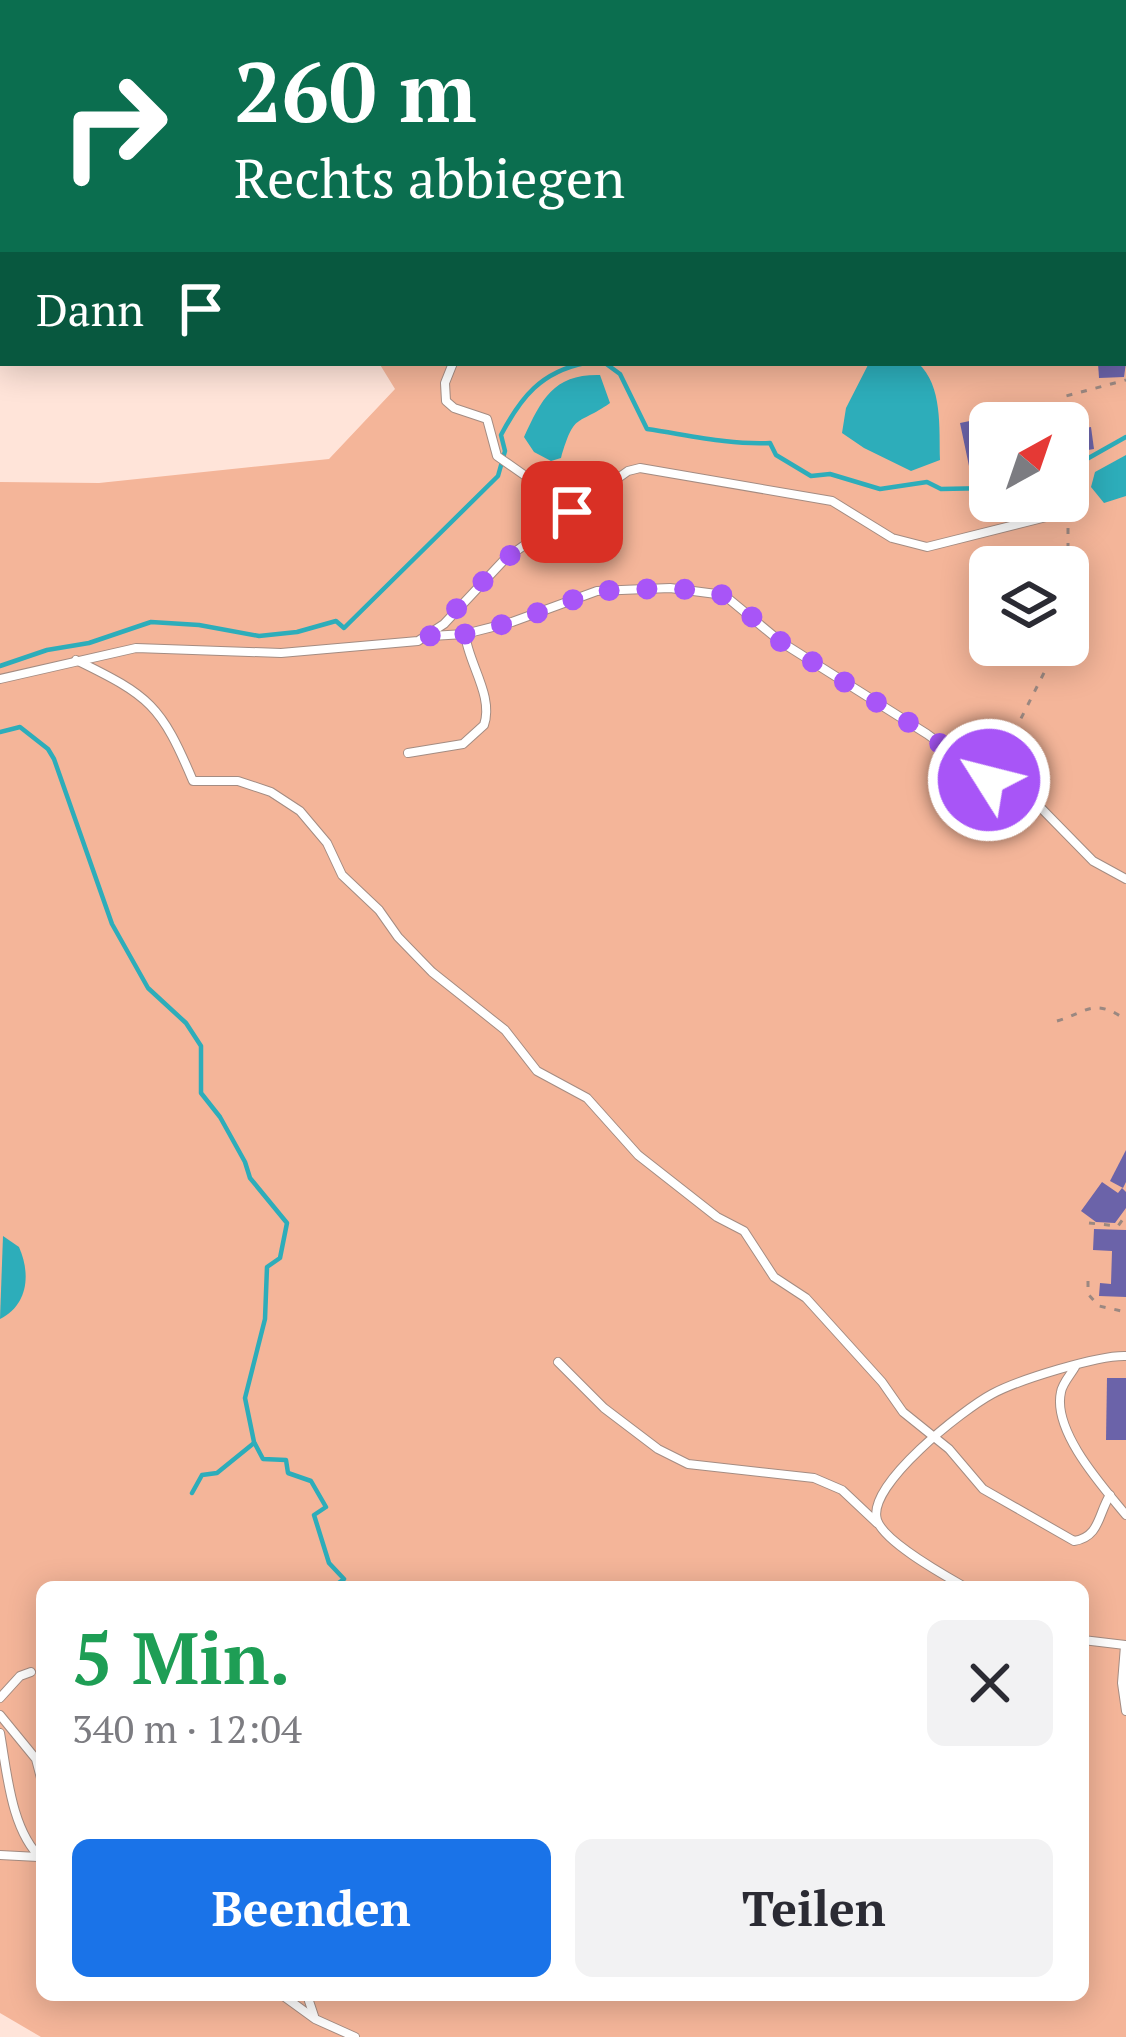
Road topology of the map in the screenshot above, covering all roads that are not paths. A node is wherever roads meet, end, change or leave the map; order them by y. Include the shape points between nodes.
1 (453, 366) edge
2 (565, 518) junction
3 (1026, 522) edge
4 (465, 634) junction
5 (429, 637) junction
6 (76, 660) junction
7 (0, 680) edge
8 (408, 754) dead end
9 (1126, 879) edge
10 (1126, 1356) edge
11 (558, 1362) dead end
12 (1075, 1367) junction
13 (933, 1436) junction
14 (1110, 1495) junction
15 (1126, 1515) edge
16 (878, 1524) junction
17 (956, 1581) edge
18 (1089, 1641) edge
19 (1125, 1645) edge
20 (32, 1672) dead end
21 (0, 1698) edge
22 (1126, 1711) edge
23 (0, 1715) edge
24 (0, 1733) edge
25 (36, 1759) edge
26 (36, 1853) edge
27 (0, 1856) edge
28 (36, 1858) edge
29 (290, 2001) edge
30 (309, 2001) edge
31 (315, 2019) junction
32 (356, 2037) edge

1 - 2 lane via 446,401 487,418 498,458
2 - 3 lane via 640,468 832,501 892,538 927,547
2 - 5 lane via 505,559
4 - 5 lane
4 - 8 lane via 486,703 484,725 463,744
4 - 9 lane via 597,591 724,595 781,642 1041,808 1093,861
5 - 6 lane via 281,653 136,648
6 - 7 lane
6 - 13 lane via 129,686 168,723 193,781 238,781 300,811 342,875 432,972 505,1030 537,1071 586,1098 638,1155 743,1231 774,1277 806,1298
10 - 12 lane
11 - 16 lane via 658,1449 688,1464 814,1478 842,1490
12 - 13 lane via 990,1394
12 - 14 lane via 1060,1392 1063,1419
13 - 14 lane via 994,1497 1074,1541 1097,1527
13 - 16 lane via 883,1493
14 - 15 lane
16 - 17 lane
18 - 19 lane
19 - 22 lane
20 - 21 lane
23 - 25 lane
24 - 26 lane via 21,1825
27 - 28 lane
29 - 31 lane
30 - 31 lane
31 - 32 lane

